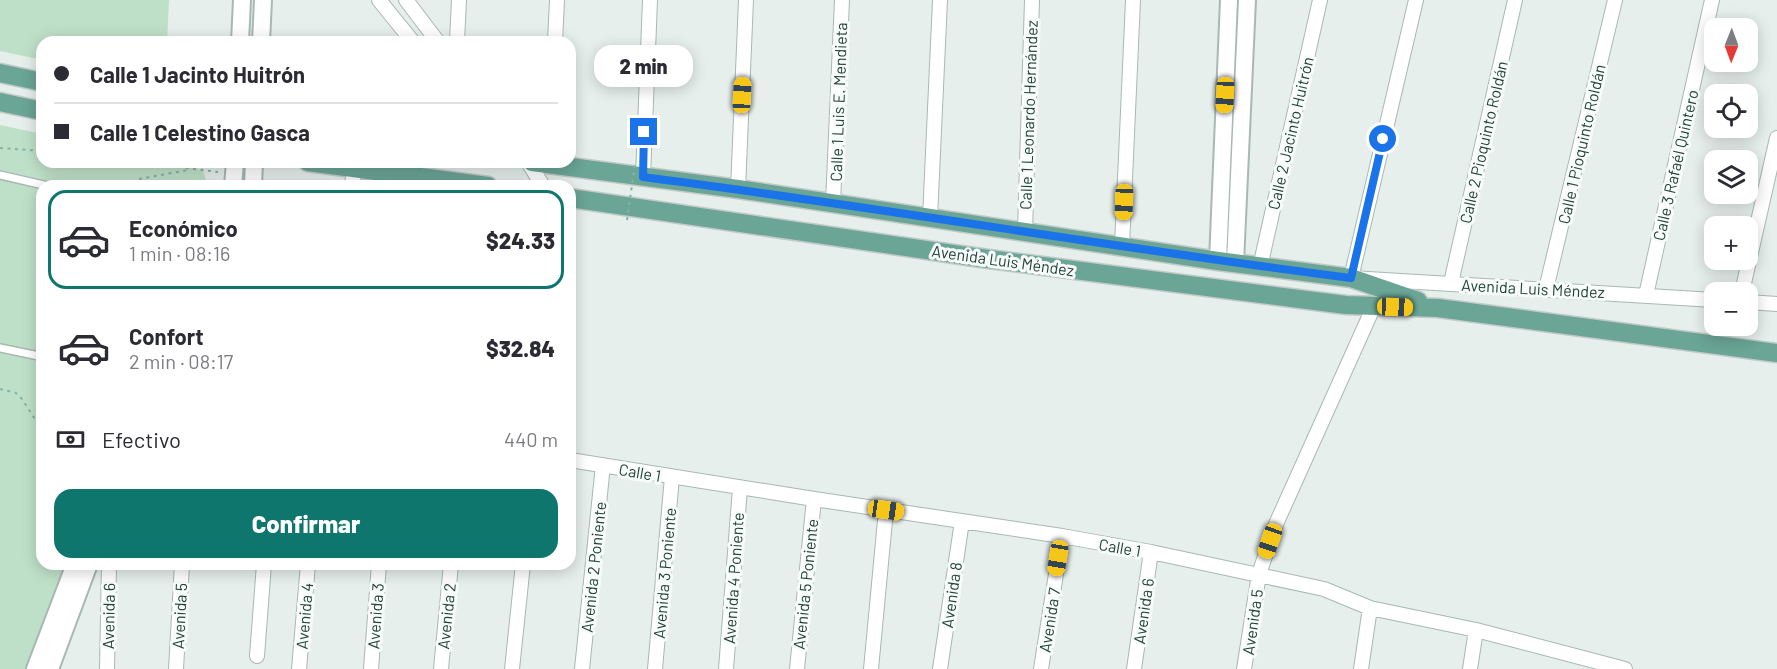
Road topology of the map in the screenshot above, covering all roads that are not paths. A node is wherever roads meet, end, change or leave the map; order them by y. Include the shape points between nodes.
1 (242, 0) edge
2 (263, 0) edge
3 (379, 0) edge
4 (406, 0) edge
5 (459, 0) edge
6 (557, 0) edge
7 (650, 0) edge
8 (746, 0) edge
9 (842, 0) edge
10 (940, 0) edge
11 (1032, 0) edge
12 (1132, 0) edge
13 (1229, 0) edge
14 (1247, 0) edge
15 (1320, 0) edge
16 (1416, 0) edge
17 (1515, 0) edge
18 (1615, 0) edge
19 (1712, 0) edge
20 (240, 36) edge
21 (261, 36) edge
22 (408, 36) edge
23 (433, 36) edge
24 (457, 36) edge
25 (555, 36) edge
26 (0, 73) edge
27 (36, 81) edge
28 (0, 102) edge
29 (36, 110) edge
30 (1777, 138) edge
31 (576, 165) edge
32 (356, 168) joint
33 (639, 170) junction
34 (0, 175) edge
35 (353, 180) edge
36 (413, 180) edge
37 (36, 183) edge
38 (738, 189) junction
39 (833, 203) junction
40 (576, 205) edge
41 (930, 218) junction
42 (1025, 231) junction
43 (1122, 246) junction
44 (1226, 262) junction
45 (1260, 267) junction
46 (1351, 278) junction
47 (1744, 282) edge
48 (1451, 283) junction
49 (1546, 289) junction
50 (1646, 295) junction
51 (1704, 299) edge
52 (1758, 303) edge
53 (1777, 304) edge
54 (1374, 306) junction
55 (1438, 308) junction
56 (0, 348) edge
57 (1777, 353) edge
58 (36, 357) edge
59 (576, 461) edge
60 (603, 465) junction
61 (672, 477) junction
62 (740, 488) junction
63 (814, 500) junction
64 (886, 510) junction
65 (962, 521) junction
66 (1062, 536) junction
67 (1151, 552) junction
68 (73, 570) edge
69 (87, 570) edge
70 (109, 570) edge
71 (182, 570) edge
72 (264, 570) edge
73 (307, 570) edge
74 (379, 570) edge
75 (450, 570) edge
76 (522, 570) edge
77 (1259, 574) junction
78 (1370, 608) junction
79 (1476, 630) junction
80 (257, 656) dead end
81 (1608, 667) edge
82 (35, 669) edge
83 (50, 669) edge
84 (107, 669) edge
85 (176, 669) edge
86 (299, 669) edge
87 (371, 669) edge
88 (441, 669) edge
89 (512, 669) edge
90 (582, 669) edge
91 (655, 669) edge
92 (726, 669) edge
93 (797, 669) edge
94 (871, 669) edge
95 (940, 669) edge
96 (1041, 669) edge
97 (1134, 669) edge
98 (1245, 669) edge
99 (1361, 669) edge
100 (1470, 669) edge
101 (1625, 669) edge

1 - 20 street
2 - 21 street
3 - 22 street
4 - 23 street
5 - 24 street
6 - 25 street
7 - 33 street
8 - 38 street
9 - 39 street, Calle 1 Luis E. Mendieta
10 - 41 street
11 - 42 street, Calle 1 Leonardo Hernández
12 - 43 street
13 - 44 street
14 - 44 street
15 - 45 street, Calle 2 Jacinto Huitrón
16 - 46 street
17 - 48 street, Calle 2 Pioquinto Roldán
18 - 49 street, Calle 1 Pioquinto Roldán
19 - 50 street, Calle 3 Rafaél Quintero
26 - 27 main road
28 - 29 main road
30 - 47 street
31 - 33 main road, Avenida Luis Méndez
32 - 35 street
32 - 36 main road
33 - 38 main road, Avenida Luis Méndez
34 - 37 lane
38 - 39 main road, Avenida Luis Méndez
39 - 41 main road, Avenida Luis Méndez
40 - 54 main road, Avenida Luis Méndez
41 - 42 main road, Avenida Luis Méndez
42 - 43 main road, Avenida Luis Méndez
43 - 44 main road, Avenida Luis Méndez
44 - 45 main road, Avenida Luis Méndez
45 - 46 main road, Avenida Luis Méndez
46 - 48 street, Avenida Luis Méndez
46 - 55 main road, Avenida Luis Méndez
48 - 49 street, Avenida Luis Méndez
49 - 50 street, Avenida Luis Méndez
50 - 51 street, Avenida Luis Méndez
52 - 53 street
54 - 55 main road, Avenida Luis Méndez
54 - 77 street, Avenida 5 via 1276,524
55 - 57 main road, Avenida Luis Méndez
56 - 58 lane
59 - 60 street, Calle 1
60 - 61 street, Calle 1
60 - 90 street, Avenida 2 Poniente
61 - 62 street, Calle 1
61 - 91 street, Avenida 3 Poniente
62 - 63 street, Calle 1
62 - 92 street, Avenida 4 Poniente
63 - 64 street, Calle 1
63 - 93 street, Avenida 5 Poniente
64 - 65 street, Calle 1
64 - 94 street
65 - 66 street, Calle 1
65 - 95 street, Avenida 8
66 - 67 street, Calle 1
66 - 96 street, Avenida 7
67 - 77 street, Calle 1
67 - 97 street, Avenida 6
68 - 82 street
69 - 83 street
70 - 84 street, Avenida 6
71 - 85 street, Avenida 5
72 - 80 street
73 - 86 street, Avenida 4
74 - 87 street, Avenida 3
75 - 88 street, Avenida 2
76 - 89 street
77 - 78 street, Calle 1 via 1324,589
77 - 98 street, Avenida 5
78 - 79 street, Calle 1
78 - 99 street
79 - 81 street, Calle 1
79 - 100 street
81 - 101 street, Calle 1

